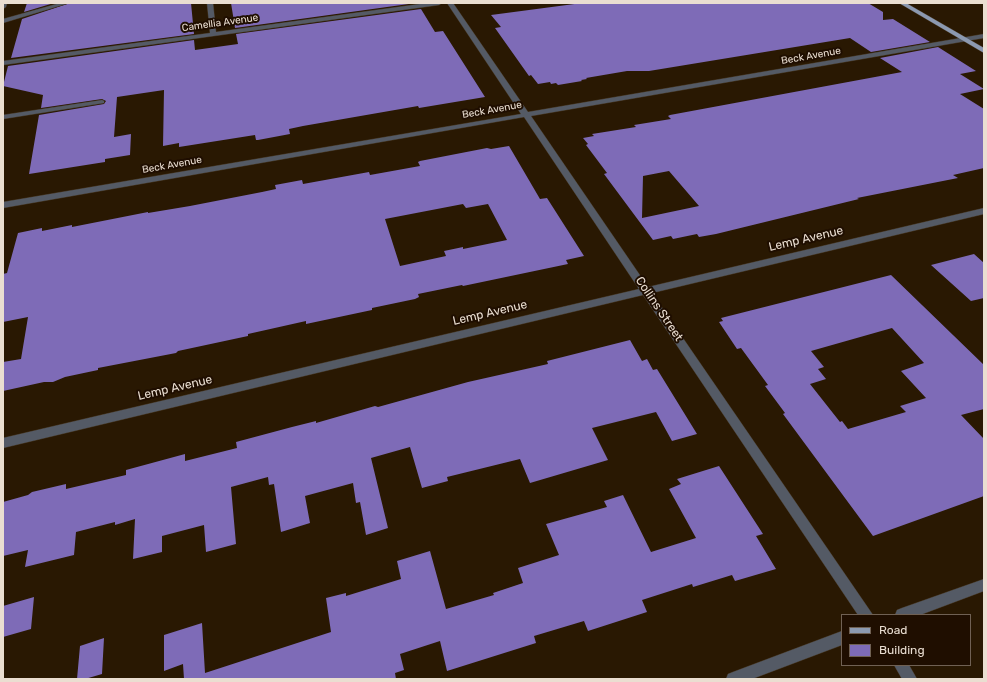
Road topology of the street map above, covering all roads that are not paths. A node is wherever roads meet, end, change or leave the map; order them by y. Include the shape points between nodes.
1 (4, 3) edge
2 (66, 3) edge
3 (210, 3) edge
4 (439, 3) edge
5 (450, 3) edge
6 (902, 3) edge
7 (3, 7) edge
8 (3, 21) edge
9 (213, 34) junction
10 (984, 36) edge
11 (964, 39) junction
12 (984, 51) edge
13 (3, 63) edge
14 (102, 102) dead end
15 (526, 115) junction
16 (3, 117) edge
17 (3, 205) edge
18 (984, 211) edge
19 (646, 290) junction
20 (3, 442) edge
21 (984, 585) edge
22 (865, 614) edge
23 (905, 614) edge
24 (841, 638) edge
25 (902, 666) edge
26 (733, 679) edge
27 (910, 679) edge

1 - 7 street
2 - 8 street
3 - 9 street
4 - 9 street, Camellia Avenue
5 - 15 street, Collins Street
6 - 11 main road
9 - 13 street, Camellia Avenue
10 - 11 street, Beck Avenue
11 - 12 main road
11 - 15 street, Beck Avenue
14 - 16 street
15 - 17 street, Beck Avenue
15 - 19 street, Collins Street
18 - 19 street, Lemp Avenue
19 - 20 street, Lemp Avenue
19 - 22 street, Collins Street
21 - 23 street
24 - 26 street
25 - 27 street

